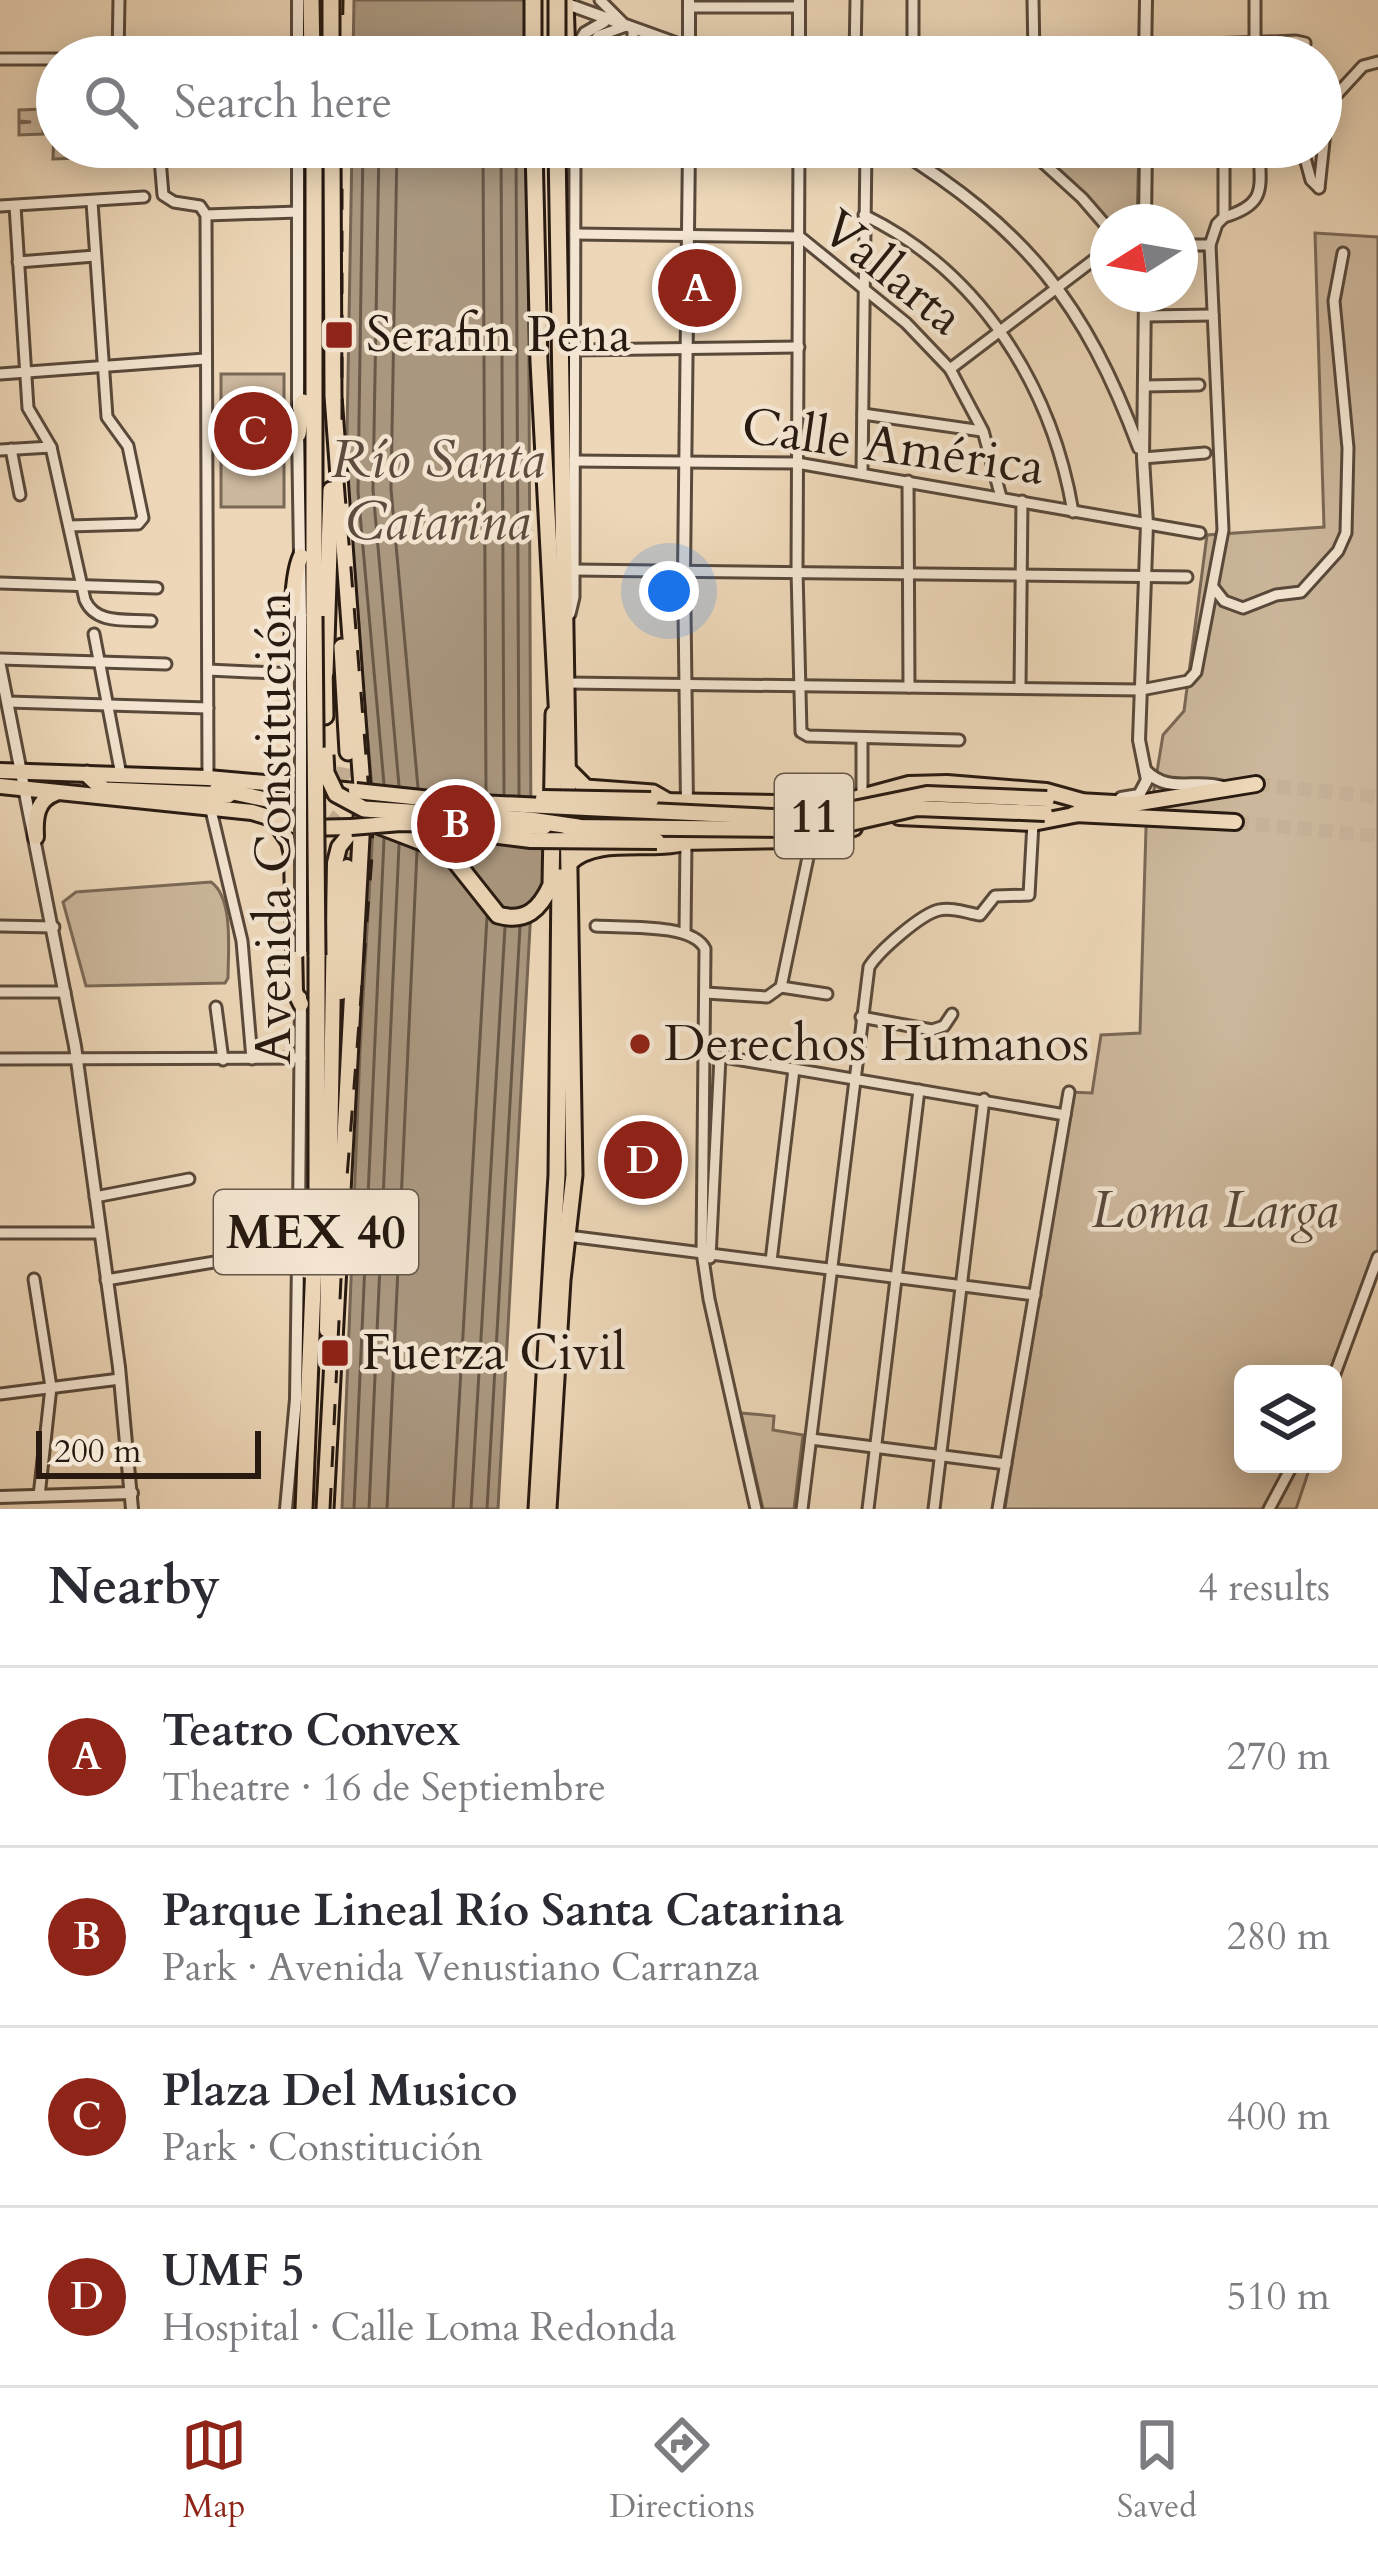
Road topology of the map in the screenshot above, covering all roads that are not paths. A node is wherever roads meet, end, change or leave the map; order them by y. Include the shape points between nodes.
1 (119, 0) edge
2 (298, 0) edge
3 (311, 0) edge
4 (334, 0) edge
5 (520, 0) edge
6 (533, 0) edge
7 (585, 0) edge
8 (856, 0) edge
9 (913, 0) edge
10 (1033, 0) edge
11 (1146, 0) edge
12 (1255, 0) edge
13 (560, 3) edge
14 (799, 3) edge
15 (689, 4) edge
16 (612, 19) edge
17 (118, 36) edge
18 (298, 36) edge
19 (312, 36) edge
20 (335, 36) edge
21 (542, 36) edge
22 (544, 36) edge
23 (552, 36) edge
24 (566, 36) edge
25 (583, 36) edge
26 (651, 36) edge
27 (688, 36) edge
28 (799, 36) edge
29 (855, 36) edge
30 (914, 36) edge
31 (1034, 36) edge
32 (1145, 36) edge
33 (1255, 36) edge
34 (0, 59) edge
35 (36, 59) edge
36 (1378, 62) edge
37 (1342, 89) edge
38 (161, 168) edge
39 (298, 168) edge
40 (314, 168) edge
41 (332, 168) edge
42 (534, 168) edge
43 (548, 168) edge
44 (566, 168) edge
45 (568, 168) edge
46 (570, 168) edge
47 (688, 168) edge
48 (799, 168) edge
49 (866, 168) edge
50 (923, 168) edge
51 (1049, 168) edge
52 (1146, 168) edge
53 (1224, 168) edge
54 (1260, 168) edge
55 (1308, 168) edge
56 (1321, 168) edge
57 (314, 172) junction
58 (144, 197) dead end
59 (92, 202) junction
60 (1145, 204) edge
61 (0, 206) edge
62 (15, 206) junction
63 (1090, 207) edge
64 (298, 212) junction
65 (206, 215) junction
66 (865, 215) junction
67 (1224, 217) junction
68 (575, 234) junction
69 (688, 236) junction
70 (800, 237) junction
71 (1198, 244) edge
72 (1210, 244) junction
73 (1343, 253) dead end
74 (95, 256) junction
75 (18, 262) junction
76 (1090, 262) edge
77 (863, 286) junction
78 (1057, 286) junction
79 (1145, 312) edge
80 (1213, 315) junction
81 (1145, 316) junction
82 (1001, 330) junction
83 (567, 346) junction
84 (799, 347) junction
85 (686, 350) junction
86 (205, 358) junction
87 (102, 367) junction
88 (950, 370) junction
89 (23, 373) junction
90 (0, 374) edge
91 (1199, 385) dead end
92 (1145, 386) junction
93 (333, 396) junction
94 (862, 414) junction
95 (983, 431) junction
96 (298, 434) junction
97 (51, 447) junction
98 (6, 450) edge
99 (1205, 453) dead end
100 (1143, 458) junction
101 (574, 461) junction
102 (685, 461) junction
103 (797, 463) junction
104 (862, 473) junction
105 (908, 481) junction
106 (548, 494) junction
107 (20, 495) dead end
108 (1001, 497) junction
109 (1022, 501) junction
110 (1073, 512) junction
111 (1147, 524) junction
112 (69, 526) junction
113 (1200, 533) dead end
114 (315, 537) junction
115 (301, 556) junction
116 (574, 569) junction
117 (797, 571) junction
118 (685, 572) junction
119 (909, 572) junction
120 (1021, 574) junction
121 (1144, 577) junction
122 (1187, 577) dead end
123 (0, 584) edge
124 (82, 585) junction
125 (346, 585) junction
126 (1213, 587) junction
127 (157, 588) dead end
128 (308, 616) junction
129 (151, 621) dead end
130 (567, 625) junction
131 (94, 634) dead end
132 (0, 662) edge
133 (99, 662) junction
134 (556, 663) junction
135 (166, 664) dead end
136 (208, 670) junction
137 (325, 673) junction
138 (295, 674) junction
139 (568, 683) junction
140 (686, 686) junction
141 (800, 686) junction
142 (908, 687) junction
143 (1019, 688) junction
144 (1141, 690) junction
145 (8, 702) junction
146 (108, 704) junction
147 (208, 707) junction
148 (862, 738) junction
149 (959, 740) dead end
150 (349, 752) dead end
151 (1145, 770) junction
152 (0, 771) edge
153 (569, 772) junction
154 (87, 774) junction
155 (121, 775) junction
156 (142, 777) junction
157 (208, 778) junction
158 (24, 780) junction
159 (275, 783) junction
160 (921, 783) junction
161 (1256, 784) tunnel mouth
162 (0, 785) edge
163 (1226, 788) junction
164 (60, 793) junction
165 (228, 795) tunnel mouth
166 (862, 798) junction
167 (659, 801) junction
168 (687, 802) junction
169 (719, 802) junction
170 (288, 804) tunnel mouth
171 (507, 804) junction
172 (209, 806) junction
173 (1080, 808) junction
174 (1042, 812) junction
175 (269, 816) junction
176 (918, 816) junction
177 (1235, 822) tunnel mouth
178 (443, 824) junction
179 (374, 826) junction
180 (578, 827) junction
181 (351, 830) junction
182 (36, 837) junction
183 (812, 838) junction
184 (658, 841) junction
185 (686, 842) junction
186 (712, 842) junction
187 (570, 862) junction
188 (341, 865) junction
189 (293, 872) junction
190 (0, 926) edge
191 (596, 926) dead end
192 (53, 927) junction
193 (685, 932) junction
194 (309, 953) junction
195 (781, 987) junction
196 (0, 992) edge
197 (65, 992) junction
198 (706, 993) junction
199 (826, 994) dead end
200 (301, 1004) junction
201 (216, 1007) dead end
202 (952, 1014) dead end
203 (861, 1017) junction
204 (706, 1054) junction
205 (720, 1057) junction
206 (301, 1058) junction
207 (77, 1059) junction
208 (252, 1059) junction
209 (0, 1060) edge
210 (223, 1060) junction
211 (794, 1069) junction
212 (854, 1079) junction
213 (919, 1090) junction
214 (1069, 1092) dead end
215 (984, 1099) junction
216 (1065, 1115) junction
217 (189, 1179) dead end
218 (95, 1197) junction
219 (299, 1214) junction
220 (0, 1233) edge
221 (100, 1233) junction
222 (568, 1236) junction
223 (298, 1248) junction
224 (707, 1253) junction
225 (1378, 1256) edge
226 (771, 1261) junction
227 (832, 1269) junction
228 (896, 1277) junction
229 (34, 1280) dead end
230 (106, 1280) junction
231 (961, 1285) junction
232 (1035, 1294) junction
233 (311, 1356) junction
234 (1338, 1365) edge
235 (120, 1379) junction
236 (51, 1387) junction
237 (0, 1394) edge
238 (811, 1439) junction
239 (875, 1448) junction
240 (940, 1456) junction
241 (1006, 1464) junction
242 (1288, 1473) edge
243 (132, 1493) junction
244 (0, 1497) edge
245 (38, 1502) edge
246 (132, 1509) edge
247 (286, 1509) edge
248 (304, 1509) edge
249 (322, 1509) edge
250 (536, 1509) edge
251 (548, 1509) edge
252 (756, 1509) edge
253 (802, 1509) edge
254 (868, 1509) edge
255 (934, 1509) edge
256 (998, 1509) edge
257 (1269, 1509) edge

1 - 17 street
2 - 18 street
3 - 19 highway
4 - 20 highway
5 - 22 street, bridge
6 - 21 highway, bridge
7 - 16 street
8 - 29 street
9 - 30 street
10 - 31 street
11 - 32 street
12 - 33 street
13 - 16 street
13 - 23 highway, bridge
13 - 24 highway
14 - 15 street
14 - 28 street
15 - 27 street
16 - 25 street
16 - 26 street
34 - 35 street
36 - 37 street
38 - 65 street via 164,195
39 - 64 street
40 - 57 highway, Avenida Constitución / MEX 40
41 - 93 highway, Avenida Constitución / MEX 40
42 - 106 highway
43 - 106 highway
44 - 83 highway via 558,272
45 - 83 highway
46 - 68 street
47 - 69 street
48 - 70 street
49 - 66 street
50 - 78 street via 1023,245
51 - 63 street
52 - 60 street
53 - 67 street
54 - 67 street via 1257,199
55 - 56 street via 1319,188
57 - 96 highway
57 - 114 highway, Avenida Constitución / MEX 40
58 - 59 street
59 - 62 street
59 - 74 street
61 - 62 street
62 - 75 street
64 - 65 street
64 - 96 street
65 - 86 street
66 - 77 street
66 - 82 street via 938,263
67 - 72 street
68 - 69 street, Vallarta
68 - 83 street
69 - 70 street, Vallarta
69 - 85 street
70 - 77 street, Vallarta
70 - 84 street
71 - 72 street
72 - 80 street
73 - 126 street via 1334,301 1348,448 1343,544 1301,592 1243,608
74 - 75 street
74 - 87 street
75 - 89 street
76 - 78 street
77 - 88 street, Vallarta
77 - 94 street
78 - 82 street
78 - 100 street via 1095,342
79 - 81 street
80 - 81 street
80 - 126 street via 1223,530
81 - 92 street
82 - 88 street
82 - 110 street via 1043,403
83 - 85 street
83 - 101 street
83 - 130 highway
84 - 85 street
84 - 103 street
85 - 102 street
86 - 87 street
86 - 136 street
87 - 89 street
87 - 112 street via 107,417 128,446 143,518 127,526
88 - 95 street, Vallarta
89 - 90 street
89 - 97 street via 30,416
91 - 92 street
92 - 100 street
93 - 125 highway, Avenida Constitución / MEX 40
93 - 137 highway
94 - 95 street
94 - 104 street
95 - 108 street, Vallarta
96 - 115 street
97 - 98 street
97 - 112 street
98 - 107 street
99 - 100 street
100 - 111 street
101 - 102 street, Calle América
101 - 116 street
102 - 103 street, Calle América
102 - 118 street
103 - 104 street, Calle América
103 - 117 street
104 - 105 street, Calle América
105 - 108 street, Calle América
105 - 119 street
106 - 134 highway
108 - 109 street, Calle América
109 - 110 street, Calle América
109 - 120 street
110 - 111 street, Calle América
111 - 113 street, Calle América
111 - 121 street
112 - 124 street
114 - 128 highway, Avenida Constitución / MEX 40
114 - 137 highway
115 - 128 street
115 - 138 main road
116 - 118 street
116 - 130 street
117 - 118 street
117 - 119 street
117 - 141 street
118 - 140 street
119 - 120 street
119 - 142 street
120 - 121 street
120 - 143 street
121 - 122 street
121 - 144 street
123 - 124 street
124 - 127 street
124 - 129 street via 90,612 101,618
125 - 150 highway via 340,614
125 - 249 highway, Avenida Constitución / MEX 40 via 363,800
126 - 144 street via 1192,677
128 - 194 highway, Avenida Constitución / MEX 40, bridge
130 - 139 highway
131 - 133 street
132 - 133 street
132 - 145 street
133 - 135 street
133 - 146 street
134 - 179 highway via 553,861 544,902 529,915 498,915 448,852
134 - 250 highway via 557,1175
136 - 138 street
136 - 147 street
137 - 180 highway, bridge via 326,773 353,806
138 - 159 main road via 295,761
139 - 140 street
139 - 153 highway
140 - 141 street
140 - 168 street
141 - 142 street
141 - 148 street via 802,734
142 - 143 street
143 - 144 street
144 - 151 street
145 - 146 street
145 - 158 street
146 - 147 street
146 - 155 street
147 - 157 street
148 - 149 street
148 - 166 street
151 - 163 street via 1168,786
151 - 173 street via 1139,795
152 - 158 main road, 11
153 - 167 highway via 586,788 653,793
153 - 187 highway
154 - 155 main road, 11
154 - 158 main road, 11
154 - 165 highway via 104,790
155 - 156 main road, 11
156 - 157 main road, 11
156 - 170 main road
157 - 159 main road, 11
158 - 162 main road, 11
158 - 164 main road, 11
158 - 182 street
159 - 171 main road, 11, bridge
160 - 166 main road
160 - 173 main road via 1046,791
160 - 176 main road via 929,800
161 - 163 main road, 11
163 - 173 main road, 11
164 - 172 main road, 11
164 - 182 main road via 40,804
166 - 169 main road
167 - 168 main road
167 - 171 main road, bridge
167 - 184 main road via 667,821
168 - 169 main road
168 - 185 street
169 - 186 main road via 702,820
171 - 174 main road, 11, bridge via 772,817 927,794
172 - 175 main road, 11
172 - 208 street via 242,941
173 - 174 main road, 11
173 - 174 main road
173 - 177 main road, 11
174 - 176 main road
174 - 180 main road, 11, bridge via 931,807 795,829
174 - 203 street via 1030,893 995,896 980,915 928,915 873,960
175 - 181 main road, 11
175 - 189 main road via 289,842
176 - 183 main road
178 - 179 main road, 11, bridge
178 - 180 main road, 11, bridge
178 - 184 main road, bridge via 518,839
179 - 181 main road, 11, bridge
181 - 188 main road via 339,847
182 - 192 street
183 - 186 main road
183 - 195 street
184 - 185 main road
185 - 186 main road
185 - 187 highway via 589,849
185 - 193 street
187 - 222 highway
188 - 189 main road via 310,851
188 - 249 main road, Avenida Constitución
189 - 200 main road
190 - 192 street
191 - 193 street
192 - 197 street
193 - 198 street via 705,949
194 - 200 street, Avenida Constitución
194 - 233 highway, Avenida Constitución / MEX 40 via 317,1190
195 - 198 street via 767,997
195 - 199 street
196 - 197 street
197 - 207 street
198 - 204 street
200 - 206 street, Avenida Constitución
201 - 210 street
202 - 203 street via 932,1030
203 - 212 street
204 - 205 street
204 - 224 street
205 - 211 street
205 - 224 street
206 - 208 street
206 - 219 street, Avenida Constitución
207 - 209 street
207 - 210 street
207 - 218 street
208 - 210 street
211 - 212 street
211 - 226 street
212 - 213 street
212 - 227 street
213 - 215 street
213 - 228 street
214 - 216 street
215 - 216 street
215 - 231 street
216 - 232 street
217 - 218 street
218 - 221 street
219 - 223 street, Avenida Constitución
219 - 233 highway
220 - 221 street
221 - 230 street
222 - 224 street
222 - 251 highway
223 - 230 street
223 - 247 street, Avenida Constitución
224 - 226 street
224 - 252 street
225 - 234 street
226 - 227 street
227 - 228 street
227 - 238 street
228 - 231 street
228 - 239 street
229 - 236 street
230 - 235 street
231 - 232 street
231 - 240 street
232 - 241 street
233 - 248 highway, Avenida Constitución / MEX 40
235 - 236 street
235 - 243 street
236 - 237 street
236 - 245 street
238 - 239 street
238 - 253 street
239 - 240 street
239 - 254 street
240 - 241 street
240 - 255 street
241 - 256 street
242 - 257 street
243 - 245 street
243 - 246 street
244 - 245 street

